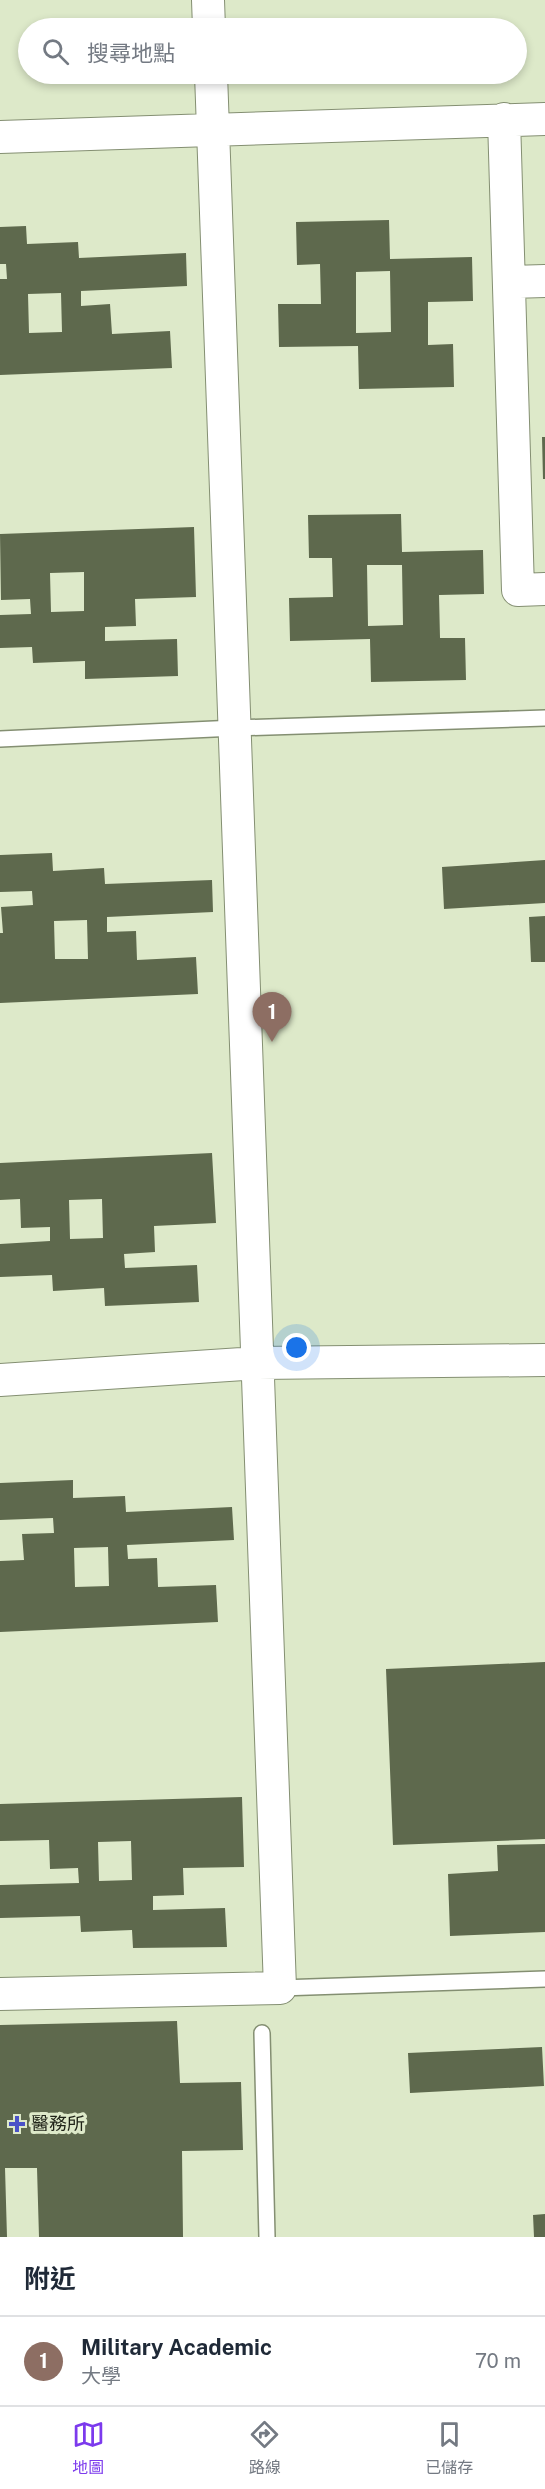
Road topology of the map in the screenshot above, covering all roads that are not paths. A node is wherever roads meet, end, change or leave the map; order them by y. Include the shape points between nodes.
1 (208, 0) edge
2 (209, 18) edge
3 (212, 84) edge
4 (504, 119) junction
5 (545, 119) edge
6 (214, 131) junction
7 (0, 137) edge
8 (545, 281) edge
9 (511, 282) junction
10 (545, 589) edge
11 (545, 718) edge
12 (235, 728) junction
13 (0, 739) edge
14 (545, 1360) edge
15 (258, 1363) junction
16 (0, 1380) edge
17 (545, 1979) edge
18 (280, 1988) junction
19 (0, 1994) edge
20 (262, 2033) dead end
21 (267, 2237) edge

1 - 2 street
3 - 6 street
4 - 5 street
4 - 6 street
4 - 9 street
6 - 7 street
6 - 12 street
8 - 9 street
9 - 10 street via 518,590
11 - 12 lane
12 - 13 lane
12 - 15 street
14 - 15 street
15 - 16 street
15 - 18 street
17 - 18 lane
18 - 19 street
20 - 21 lane

